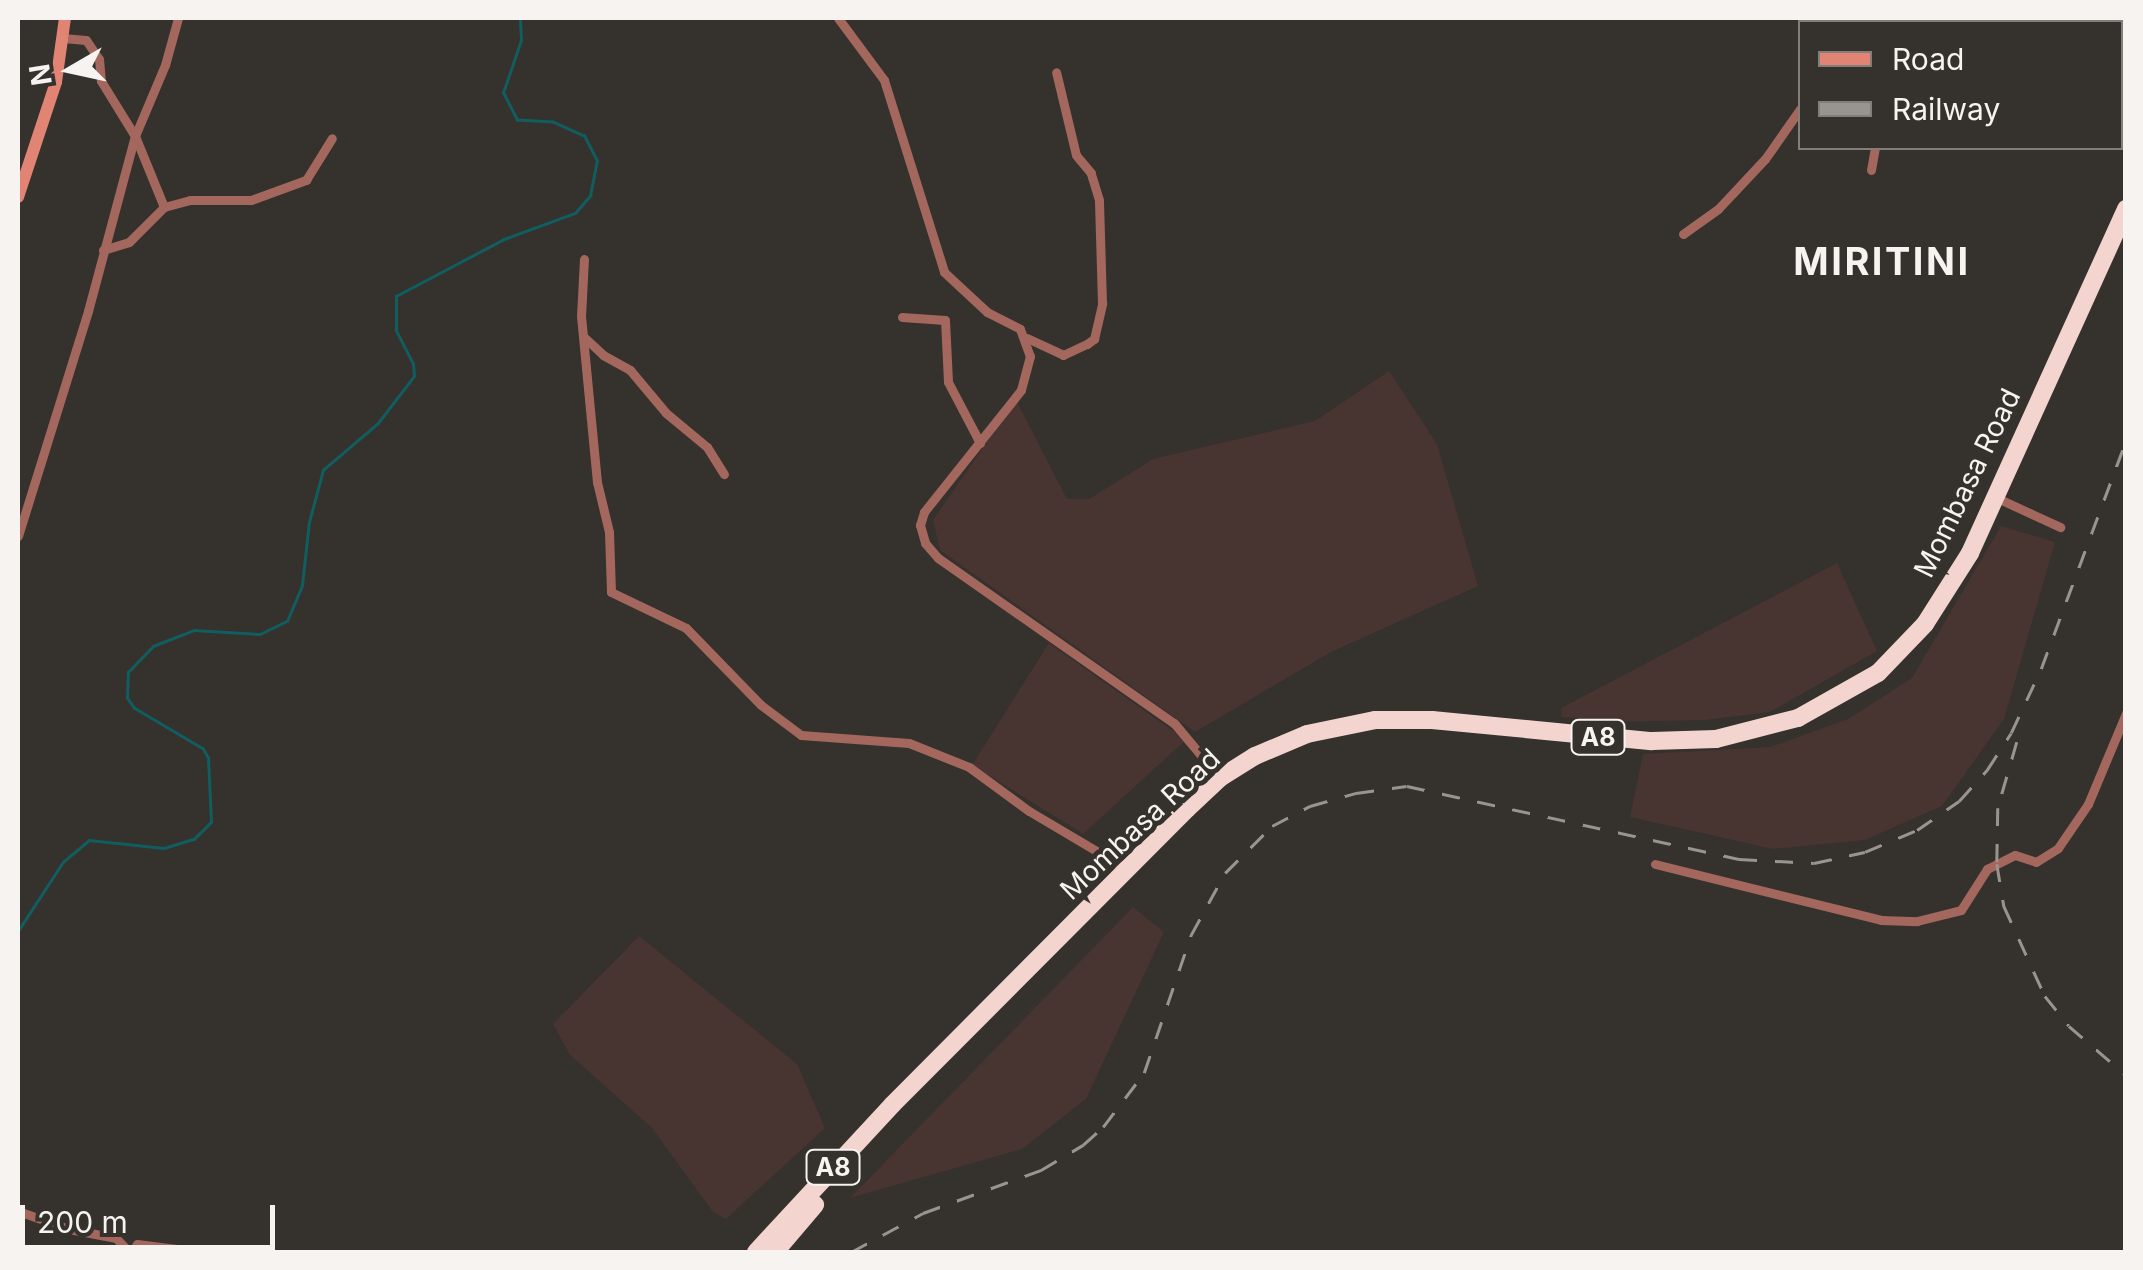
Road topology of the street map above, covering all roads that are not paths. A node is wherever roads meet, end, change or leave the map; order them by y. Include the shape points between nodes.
1 (65, 18) edge
2 (178, 18) edge
3 (838, 18) edge
4 (63, 38) junction
5 (1056, 72) dead end
6 (1798, 112) edge
7 (136, 136) junction
8 (332, 138) dead end
9 (1875, 150) edge
10 (1871, 170) dead end
11 (18, 197) edge
12 (164, 207) junction
13 (2126, 209) edge
14 (1683, 234) dead end
15 (103, 250) junction
16 (584, 259) dead end
17 (902, 317) dead end
18 (585, 338) junction
19 (1028, 338) junction
20 (980, 443) junction
21 (724, 474) dead end
22 (1994, 497) junction
23 (2060, 528) dead end
24 (18, 536) edge
25 (2126, 713) edge
26 (1220, 778) junction
27 (1655, 864) dead end
28 (1130, 870) junction
29 (914, 1087) junction
30 (18, 1210) edge
31 (130, 1252) edge
32 (200, 1252) edge
33 (756, 1252) edge
34 (775, 1252) edge

1 - 4 main road
2 - 7 street
3 - 19 street via 884,80 944,272 961,292
4 - 7 street via 86,40 99,58 101,82
4 - 11 main road via 56,82
5 - 19 street via 1076,155 1099,200 1102,302 1087,344 1063,355
6 - 14 street via 1718,209
7 - 12 street
7 - 15 street
8 - 12 street via 306,180 251,200
9 - 10 street
12 - 15 street via 130,242
13 - 22 highway, Mombasa Road / A8
15 - 24 street
16 - 18 street
17 - 20 street via 945,320 948,382
18 - 21 street via 630,370 707,447
18 - 28 street via 596,482 610,532 611,592 686,628 761,705 801,735 909,743 969,767
19 - 20 street via 1022,390
20 - 26 street via 924,512 921,530 930,552 1174,723
22 - 23 street
22 - 26 highway, Mombasa Road / A8 via 1936,610 1896,658 1859,687 1776,727 1690,742 1375,720 1307,734
25 - 27 street via 2088,804 2058,848 2036,862 2015,855 1987,869 1961,910 1917,921 1881,920
26 - 28 highway, Mombasa Road / A8
28 - 29 highway, Mombasa Road / A8
29 - 33 highway, Mombasa Road / A8
29 - 34 highway, Mombasa Road / A8
30 - 31 street via 116,1238
31 - 32 street via 136,1244

